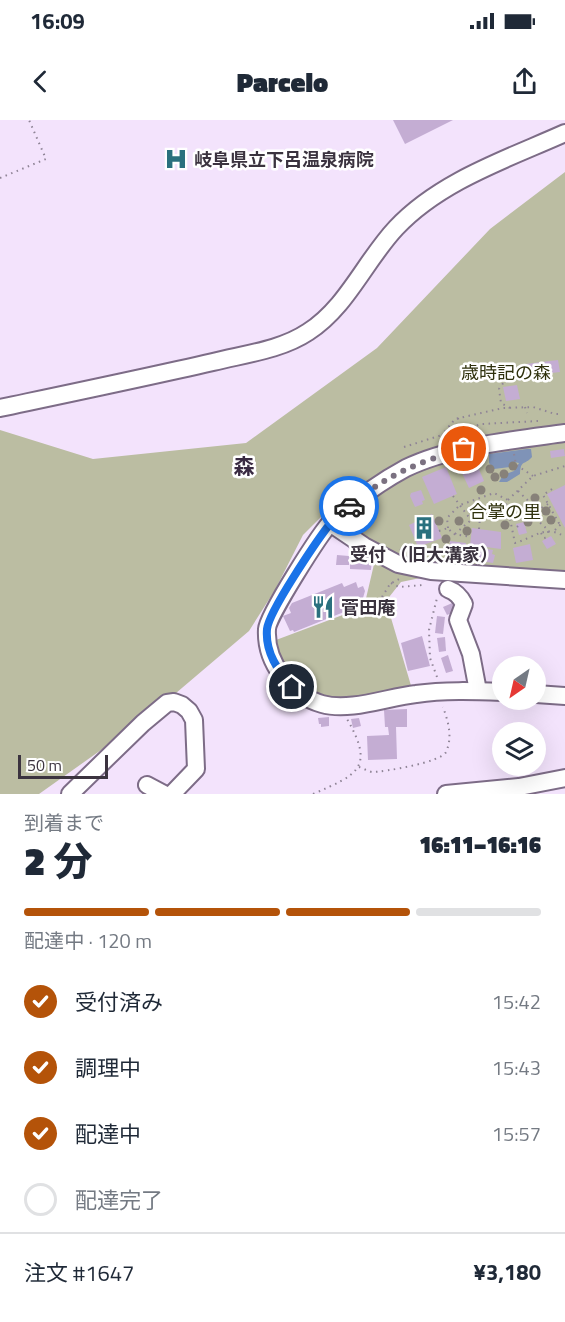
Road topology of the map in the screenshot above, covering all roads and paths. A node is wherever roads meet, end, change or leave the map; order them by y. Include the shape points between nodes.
1 (29, 120) edge
2 (565, 133) edge
3 (0, 178) edge
4 (548, 376) dead end
5 (525, 407) junction
6 (0, 408) edge
7 (510, 408) junction
8 (527, 413) dead end
9 (560, 414) dead end
10 (458, 418) junction
11 (538, 421) dead end
12 (460, 429) junction
13 (565, 433) edge
14 (442, 435) junction
15 (404, 447) dead end
16 (514, 451) dead end
17 (565, 466) edge
18 (533, 476) junction
19 (552, 489) dead end
20 (518, 491) junction
21 (453, 496) dead end
22 (508, 500) junction
23 (548, 504) junction
24 (460, 505) junction
25 (538, 510) junction
26 (502, 513) junction
27 (533, 516) junction
28 (480, 518) junction
29 (510, 519) junction
30 (471, 520) junction
31 (330, 523) junction
32 (448, 528) junction
33 (479, 529) dead end
34 (548, 530) junction
35 (555, 530) junction
36 (440, 531) dead end
37 (541, 533) junction
38 (455, 534) junction
39 (471, 537) dead end
40 (565, 537) edge
41 (526, 540) junction
42 (416, 542) dead end
43 (514, 543) junction
44 (527, 545) dead end
45 (515, 547) dead end
46 (402, 549) dead end
47 (565, 580) edge
48 (391, 583) dead end
49 (448, 590) dead end
50 (382, 597) dead end
51 (434, 608) dead end
52 (443, 692) junction
53 (478, 692) junction
54 (492, 692) edge
55 (546, 695) edge
56 (565, 696) edge
57 (335, 706) junction
58 (359, 766) junction
59 (565, 778) edge
60 (147, 785) dead end
61 (490, 792) edge
62 (70, 794) edge
63 (164, 794) edge
64 (172, 794) edge
65 (313, 794) edge
66 (446, 794) edge

1 - 3 path via 45,159
2 - 6 street via 476,173 410,214 377,250 333,312 307,333 278,346
4 - 7 path via 504,382 499,389 501,402
5 - 7 path
5 - 8 path
5 - 9 path via 554,416
7 - 10 path
10 - 12 path
10 - 14 path
11 - 12 path
12 - 14 path
13 - 31 street via 427,459 372,489
14 - 15 path
16 - 18 path via 518,465
17 - 18 path
18 - 20 path
19 - 23 path via 543,495
20 - 22 path
20 - 25 path
21 - 24 path
22 - 24 path via 494,493
22 - 26 path
23 - 25 path
23 - 35 path via 561,524
24 - 30 path
24 - 32 path via 447,518
25 - 27 path
26 - 28 path
26 - 29 path
27 - 29 path
27 - 34 path
28 - 30 path
28 - 33 path
29 - 43 path
30 - 38 path
31 - 47 street via 398,564 431,571
31 - 57 street via 282,597 267,628 270,652 278,671 292,687 312,700
32 - 36 path
32 - 38 path
34 - 35 path
34 - 37 path
34 - 37 path via 549,536 544,538
35 - 40 path
37 - 41 path
38 - 39 path
41 - 43 path
41 - 44 path
42 - 46 path
43 - 45 path
48 - 50 path
49 - 53 street via 461,597 464,604 458,620 471,654
51 - 52 path via 429,630 430,658 435,677 444,679
52 - 53 street
52 - 57 street
52 - 58 path via 450,727 444,756 396,769 370,772
53 - 54 street
55 - 56 street
57 - 58 path via 348,721 359,746
58 - 65 path via 346,780
59 - 61 street
60 - 63 street
61 - 66 street
62 - 64 street via 143,723 167,703 174,702 189,711 194,720 196,770

